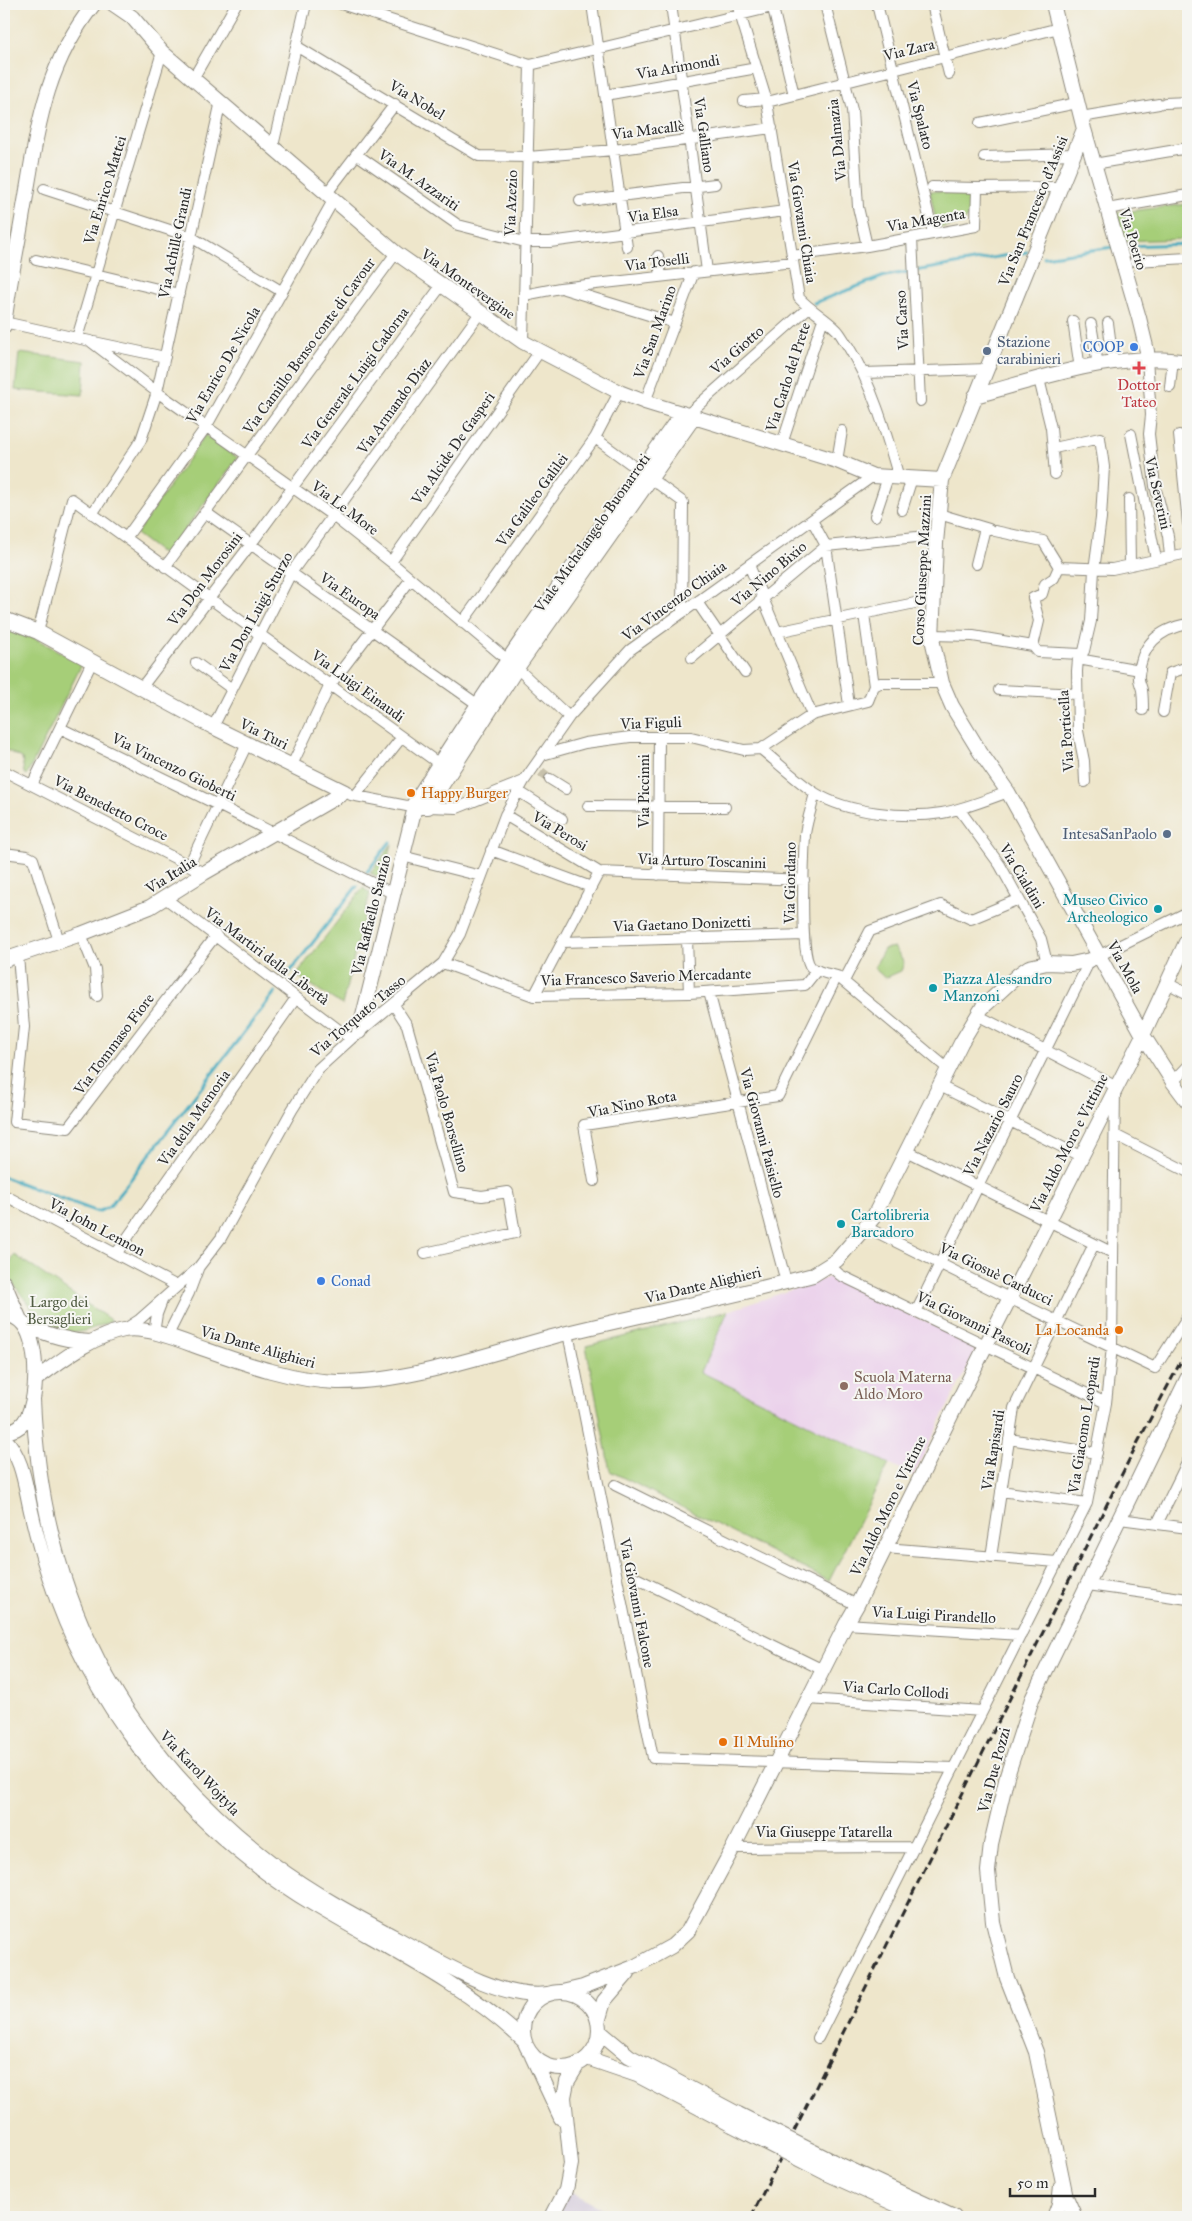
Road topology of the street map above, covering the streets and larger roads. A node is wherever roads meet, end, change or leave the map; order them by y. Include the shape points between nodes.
1 (94, 4) edge
2 (113, 4) edge
3 (236, 4) edge
4 (306, 4) edge
5 (341, 4) edge
6 (592, 4) edge
7 (671, 4) edge
8 (737, 4) edge
9 (784, 4) edge
10 (825, 4) edge
11 (877, 4) edge
12 (932, 4) edge
13 (1053, 4) edge
14 (772, 5) edge
15 (741, 15) junction
16 (1059, 28) junction
17 (675, 31) junction
18 (296, 46) junction
19 (598, 49) junction
20 (162, 52) junction
21 (945, 56) junction
22 (530, 65) junction
23 (757, 68) junction
24 (893, 70) junction
25 (949, 74) dead end
26 (194, 77) junction
27 (682, 82) junction
28 (845, 82) junction
29 (605, 95) junction
30 (794, 95) junction
31 (766, 100) junction
32 (221, 101) junction
33 (744, 101) dead end
34 (1188, 102) edge
35 (1077, 103) junction
36 (394, 104) junction
37 (980, 123) dead end
38 (1082, 123) junction
39 (772, 128) junction
40 (690, 140) junction
41 (273, 146) junction
42 (1188, 148) edge
43 (614, 150) junction
44 (356, 154) junction
45 (1073, 154) junction
46 (528, 157) junction
47 (984, 157) dead end
48 (1094, 164) junction
49 (715, 184) dead end
50 (696, 187) junction
51 (1059, 187) junction
52 (927, 188) junction
53 (977, 188) junction
54 (44, 189) dead end
55 (1188, 195) edge
56 (330, 196) junction
57 (620, 197) junction
58 (580, 201) dead end
59 (1106, 209) junction
60 (785, 211) junction
61 (114, 212) junction
62 (700, 223) junction
63 (625, 233) junction
64 (933, 233) junction
65 (191, 237) junction
66 (912, 238) junction
67 (525, 242) junction
68 (866, 246) junction
69 (627, 247) dead end
70 (396, 253) junction
71 (658, 256) dead end
72 (1188, 258) edge
73 (793, 259) junction
74 (36, 260) dead end
75 (1135, 261) dead end
76 (707, 271) junction
77 (694, 272) junction
78 (95, 275) junction
79 (661, 276) junction
80 (441, 286) junction
81 (560, 288) junction
82 (281, 291) junction
83 (179, 294) junction
84 (524, 295) junction
85 (808, 308) junction
86 (480, 313) junction
87 (822, 319) junction
88 (1073, 321) dead end
89 (675, 323) junction
90 (1108, 323) dead end
91 (4, 324) edge
92 (1091, 324) dead end
93 (76, 338) junction
94 (90, 341) junction
95 (522, 342) junction
96 (540, 351) junction
97 (165, 358) junction
98 (1147, 359) junction
99 (1173, 359) junction
100 (1113, 361) junction
101 (1188, 362) edge
102 (1098, 365) junction
103 (988, 368) junction
104 (1080, 369) junction
105 (920, 372) junction
106 (864, 373) junction
107 (1039, 380) junction
108 (1170, 386) dead end
109 (157, 392) junction
110 (619, 392) junction
111 (975, 396) junction
112 (920, 401) dead end
113 (645, 402) junction
114 (688, 415) junction
115 (206, 426) junction
116 (842, 431) dead end
117 (1130, 434) dead end
118 (1179, 435) dead end
119 (595, 438) junction
120 (782, 444) junction
121 (1054, 448) junction
122 (247, 456) junction
123 (838, 461) junction
124 (1055, 474) dead end
125 (646, 475) junction
126 (869, 479) junction
127 (942, 480) junction
128 (895, 481) junction
129 (293, 488) junction
130 (1129, 499) dead end
131 (902, 510) dead end
132 (206, 512) junction
133 (92, 514) junction
134 (939, 514) junction
135 (333, 516) junction
136 (875, 516) dead end
137 (812, 520) junction
138 (1188, 523) edge
139 (990, 529) junction
140 (937, 535) junction
141 (126, 538) junction
142 (251, 544) junction
143 (826, 546) junction
144 (1188, 553) edge
145 (1170, 556) junction
146 (1156, 559) junction
147 (391, 562) junction
148 (976, 564) dead end
149 (1130, 564) junction
150 (749, 565) junction
151 (166, 567) junction
152 (1059, 568) junction
153 (1094, 570) junction
154 (291, 573) junction
155 (411, 579) junction
156 (209, 598) junction
157 (763, 599) junction
158 (934, 599) junction
159 (697, 602) junction
160 (682, 613) junction
161 (864, 614) junction
162 (4, 619) edge
163 (836, 620) junction
164 (462, 623) junction
165 (1188, 624) edge
166 (371, 630) junction
167 (38, 632) junction
168 (777, 632) junction
169 (260, 634) junction
170 (720, 635) junction
171 (932, 635) junction
172 (1033, 646) junction
173 (1081, 654) junction
174 (692, 658) dead end
175 (92, 662) junction
176 (196, 663) dead end
177 (512, 664) junction
178 (1188, 667) edge
179 (1140, 670) junction
180 (745, 672) dead end
181 (942, 683) junction
182 (330, 684) junction
183 (874, 686) junction
184 (142, 688) junction
185 (232, 688) junction
186 (999, 690) dead end
187 (1078, 694) junction
188 (477, 704) junction
189 (849, 705) junction
190 (1144, 710) dead end
191 (1164, 712) dead end
192 (812, 715) junction
193 (569, 717) junction
194 (213, 727) junction
195 (60, 728) junction
196 (402, 737) junction
197 (659, 737) junction
198 (247, 744) junction
199 (761, 749) junction
200 (542, 755) junction
201 (438, 762) junction
202 (292, 765) junction
203 (4, 771) edge
204 (550, 779) tunnel mouth
205 (524, 782) junction
206 (1085, 782) dead end
207 (32, 785) junction
208 (566, 789) dead end
209 (518, 791) junction
210 (1008, 792) junction
211 (815, 793) junction
212 (350, 794) junction
213 (218, 805) junction
214 (588, 806) dead end
215 (658, 806) junction
216 (418, 807) junction
217 (724, 807) dead end
218 (959, 809) junction
219 (505, 815) junction
220 (562, 819) dead end
221 (275, 834) junction
222 (491, 850) junction
223 (4, 853) edge
224 (402, 856) junction
225 (189, 865) junction
226 (599, 872) junction
227 (204, 873) junction
228 (658, 875) junction
229 (482, 876) junction
230 (804, 880) junction
231 (590, 887) junction
232 (392, 893) junction
233 (166, 898) junction
234 (1020, 900) junction
235 (1188, 912) edge
236 (81, 934) junction
237 (216, 935) junction
238 (804, 935) junction
239 (687, 938) junction
240 (1188, 938) edge
241 (60, 941) junction
242 (562, 942) junction
243 (18, 956) junction
244 (1095, 957) junction
245 (4, 960) edge
246 (443, 963) junction
247 (1047, 963) junction
248 (817, 970) junction
249 (840, 979) junction
250 (1167, 983) junction
251 (709, 992) junction
252 (689, 993) junction
253 (1188, 994) edge
254 (97, 996) dead end
255 (534, 996) junction
256 (296, 998) junction
257 (394, 1005) junction
258 (977, 1015) junction
259 (355, 1035) junction
260 (1143, 1035) junction
261 (1047, 1051) junction
262 (1188, 1066) edge
263 (948, 1069) junction
264 (1173, 1082) junction
265 (940, 1086) junction
266 (1115, 1086) junction
267 (738, 1101) junction
268 (1188, 1102) edge
269 (1011, 1122) junction
270 (1115, 1135) junction
271 (907, 1152) junction
272 (1080, 1156) junction
273 (1188, 1172) edge
274 (594, 1181) dead end
275 (978, 1188) junction
276 (4, 1195) edge
277 (1048, 1221) junction
278 (866, 1227) junction
279 (1094, 1244) junction
280 (425, 1253) dead end
281 (1113, 1253) junction
282 (116, 1254) junction
283 (940, 1264) junction
284 (830, 1266) junction
285 (198, 1268) junction
286 (4, 1282) edge
287 (786, 1282) junction
288 (177, 1286) junction
289 (1009, 1298) junction
290 (162, 1300) junction
291 (916, 1312) junction
292 (4, 1314) edge
293 (1188, 1316) edge
294 (1056, 1321) junction
295 (22, 1323) junction
296 (125, 1330) junction
297 (568, 1333) junction
298 (160, 1335) junction
299 (91, 1342) junction
300 (986, 1345) junction
301 (1112, 1347) junction
302 (1033, 1368) junction
303 (1188, 1377) edge
304 (36, 1379) junction
305 (33, 1399) junction
306 (1106, 1403) junction
307 (4, 1432) edge
308 (4, 1438) edge
309 (1009, 1439) junction
310 (1097, 1452) junction
311 (1188, 1461) edge
312 (615, 1485) dead end
313 (1001, 1490) junction
314 (1087, 1503) junction
315 (1120, 1519) junction
316 (1158, 1524) junction
317 (1188, 1528) edge
318 (885, 1548) junction
319 (991, 1557) junction
320 (1057, 1562) junction
321 (634, 1577) dead end
322 (1088, 1585) junction
323 (1188, 1599) edge
324 (857, 1605) junction
325 (846, 1624) junction
326 (1020, 1635) junction
327 (823, 1670) junction
328 (808, 1700) junction
329 (982, 1712) junction
330 (776, 1763) junction
331 (954, 1768) junction
332 (914, 1847) junction
333 (734, 1848) junction
334 (634, 1967) junction
335 (562, 1992) junction
336 (548, 1994) junction
337 (598, 2027) junction
338 (818, 2038) dead end
339 (527, 2047) junction
340 (582, 2061) junction
341 (735, 2119) junction
342 (565, 2128) junction
343 (829, 2167) junction
344 (1062, 2178) junction
345 (1066, 2196) junction
346 (552, 2217) edge
347 (924, 2217) edge
348 (954, 2217) edge
349 (1054, 2217) edge
350 (1062, 2217) edge
351 (1075, 2217) edge

1 - 91 street via 67,42 47,91
2 - 20 street, Via Montevergine via 132,17
3 - 26 street
4 - 18 street
5 - 22 street
6 - 19 street
7 - 17 street, Via Galliano
8 - 15 street, Via Giovanni Chiaia
9 - 14 street
10 - 28 street, Via Dalmazia
11 - 24 street, Via Spalato
12 - 21 street
13 - 16 street
14 - 15 street
14 - 30 street
15 - 17 street
15 - 23 street, Via Giovanni Chiaia
16 - 21 street, Via Zara
16 - 35 street
17 - 19 street
17 - 27 street, Via Galliano
18 - 36 street, Via Nobel
18 - 41 street
19 - 22 street
19 - 29 street
20 - 26 street, Via Montevergine
20 - 61 street, Via Enrico Mattei
21 - 24 street, Via Zara
21 - 25 street
22 - 46 street, Via Azezio
23 - 27 street, Via Arimondi
23 - 31 street, Via Giovanni Chiaia
24 - 28 street, Via Zara
24 - 52 street, Via Spalato
26 - 32 street, Via Montevergine
27 - 29 street, Via Arimondi
27 - 40 street, Via Galliano
28 - 30 street, Via Zara
28 - 68 street, Via Dalmazia via 852,110 858,207
29 - 43 street
30 - 31 street, Via Zara
31 - 33 street, Via Zara
31 - 39 street, Via Giovanni Chiaia
32 - 41 street, Via Montevergine
32 - 65 street, Via Achille Grandi
34 - 38 street via 1162,104
35 - 37 street
35 - 38 street
36 - 44 street, Via Enrico De Nicola
36 - 46 street, Via Nobel via 479,156
38 - 45 street, Via San Francesco d'Assisi
38 - 48 street, Via Poerio
39 - 40 street, Via Macallè
39 - 60 street, Via Giovanni Chiaia
40 - 43 street, Via Macallè
40 - 50 street, Via Galliano
41 - 56 street, Via Montevergine
42 - 48 street
43 - 46 street, Via Macallè
43 - 57 street
44 - 56 street, Via Enrico De Nicola
44 - 67 street, Via M. Azzariti via 458,225
45 - 47 street
45 - 51 street, Via San Francesco d'Assisi
46 - 67 street, Via Azezio
48 - 59 street, Via Poerio
49 - 50 street
50 - 57 street
50 - 62 street, Via Galliano
51 - 53 street, Via Magenta
51 - 103 street, Via San Francesco d'Assisi
52 - 53 street
52 - 64 street, Via Spalato
53 - 64 street, Via Magenta via 976,226
54 - 61 street
55 - 59 street
56 - 70 street, Via Montevergine
56 - 82 street, Via Enrico De Nicola
57 - 58 street
57 - 63 street
59 - 98 street, Via Poerio via 1148,350
60 - 62 street, Via Elsa
60 - 73 street, Via Giovanni Chiaia
61 - 65 street
61 - 78 street, Via Enrico Mattei
62 - 63 street, Via Elsa
62 - 76 street, Via Galliano
63 - 67 street, Via Elsa
63 - 69 street
64 - 66 street, Via Magenta
65 - 82 street
65 - 83 street, Via Achille Grandi
66 - 68 street, Via Magenta
66 - 105 street, Via Carso
67 - 84 street, Via Azezio
68 - 73 street, Via Magenta
70 - 80 street, Via Montevergine
70 - 122 street, Via Camillo Benso conte di Cavour
71 - 79 street
72 - 75 street
73 - 76 street, Via Toselli
73 - 85 street, Via Giovanni Chiaia via 799,298
74 - 78 street
76 - 77 street, Via Toselli
77 - 79 street, Via Toselli
77 - 89 street, Via San Marino
78 - 83 street
78 - 93 street, Via Enrico Mattei
79 - 81 street, Via Toselli
80 - 86 street, Via Montevergine
80 - 129 street, Via Generale Luigi Cadorna
81 - 84 street, Via Toselli
81 - 89 street
82 - 115 street, Via Enrico De Nicola
83 - 97 street, Via Achille Grandi
84 - 95 street, Via Azezio
85 - 87 street, Via Giovanni Chiaia
85 - 114 street, Via Giotto
86 - 95 street, Via Montevergine
86 - 135 street, Via Armando Diaz
87 - 106 street, Via Giovanni Chiaia via 838,330
87 - 120 street, Via Carlo del Prete
88 - 104 street
89 - 113 street, Via San Marino
90 - 100 street
91 - 93 street, Via Le More
92 - 102 street
93 - 94 street, Via Le More
94 - 97 street, Via Le More
94 - 109 street, Via Le More
95 - 96 street, Via Montevergine
96 - 110 street, Via Montevergine
96 - 147 street, Via Alcide De Gasperi
97 - 109 street, Via Achille Grandi
98 - 99 street
98 - 100 street
98 - 145 street via 1154,486 1168,536
99 - 101 street
99 - 108 street
100 - 102 street
102 - 104 street
103 - 105 street
103 - 111 street, Via San Francesco d'Assisi
104 - 107 street
105 - 106 street
105 - 112 street, Via Carso
106 - 128 street, Via Giovanni Chiaia
107 - 111 street
107 - 121 street
109 - 115 street, Via Le More
109 - 133 street, Via Achille Grandi via 141,440
110 - 113 street, Via Montevergine
110 - 119 street, Via Galileo Galilei
111 - 127 street, Corso Giuseppe Mazzini
113 - 114 street, Via Montevergine
114 - 120 street, Via Montevergine
114 - 125 street, Viale Michelangelo Buonarroti
115 - 122 street, Via Le More
115 - 141 street, Via Enrico De Nicola
116 - 123 street
117 - 146 street, Via Severini
118 - 138 street
119 - 125 street
119 - 164 street, Via Galileo Galilei
120 - 123 street, Via Montevergine
121 - 124 street
121 - 153 street, Via Porticella via 1100,438 1103,490
122 - 129 street, Via Le More
122 - 132 street, Via Camillo Benso conte di Cavour
123 - 126 street, Via Montevergine
125 - 160 street via 683,502
125 - 177 street, Viale Michelangelo Buonarroti
126 - 128 street, Via Montevergine
126 - 137 street, Via Vincenzo Chiaia
127 - 128 street, Via Montevergine
127 - 134 street, Corso Giuseppe Mazzini
128 - 131 street
128 - 136 street
129 - 135 street, Via Le More
129 - 142 street, Via Don Morosini
130 - 149 street
132 - 142 street, Via Europa
132 - 151 street, Via Camillo Benso conte di Cavour
133 - 141 street, Via Luigi Einaudi
133 - 167 street, Via Luigi Einaudi via 72,498
134 - 139 street
134 - 140 street, Corso Giuseppe Mazzini
135 - 147 street, Via Le More
135 - 154 street, Via Don Luigi Sturzo
137 - 143 street
137 - 150 street, Via Vincenzo Chiaia
139 - 148 street
139 - 152 street via 1043,542
140 - 143 street, Via Nino Bixio
140 - 158 street, Corso Giuseppe Mazzini
141 - 151 street, Via Luigi Einaudi
142 - 154 street, Via Europa
142 - 156 street, Via Don Morosini
143 - 157 street, Via Nino Bixio
143 - 163 street
144 - 145 street
145 - 146 street
146 - 149 street
147 - 155 street, Via Le More
149 - 153 street
150 - 157 street
150 - 159 street, Via Vincenzo Chiaia
151 - 156 street, Via Luigi Einaudi
152 - 153 street
152 - 172 street via 1054,578 1045,584 1042,594 1033,598 1039,621
153 - 173 street, Via Porticella via 1091,622
154 - 166 street, Via Europa
154 - 169 street, Via Don Luigi Sturzo
155 - 164 street, Via Le More
155 - 166 street
156 - 169 street, Via Luigi Einaudi
156 - 184 street, Via Don Morosini
157 - 168 street
157 - 170 street, Via Nino Bixio
158 - 161 street
158 - 171 street, Corso Giuseppe Mazzini
159 - 160 street, Via Vincenzo Chiaia
159 - 170 street
160 - 193 street, Via Vincenzo Chiaia via 630,650
161 - 163 street
161 - 183 street
162 - 167 street, Via Turi
163 - 168 street
163 - 189 street
164 - 177 street, Via Le More
165 - 179 street via 1164,630 1153,640 1144,654
166 - 182 street
166 - 188 street, Via Europa
167 - 175 street, Via Turi
168 - 192 street
169 - 182 street, Via Luigi Einaudi
169 - 185 street, Via Don Luigi Sturzo
170 - 174 street, Via Nino Bixio
170 - 180 street
171 - 172 street via 973,636
171 - 181 street, Corso Giuseppe Mazzini
172 - 173 street via 1038,652
173 - 179 street
173 - 187 street, Via Porticella
175 - 184 street, Via Turi
175 - 195 street
176 - 185 street
177 - 188 street
177 - 193 street, Via Le More
177 - 216 street
178 - 191 street via 1170,673
179 - 190 street via 1138,677
181 - 183 street via 880,683
181 - 210 street, Corso Giuseppe Mazzini via 952,706
182 - 196 street, Via Luigi Einaudi
182 - 202 street
183 - 189 street via 868,700
184 - 194 street, Via Turi
185 - 194 street, Via Don Luigi Sturzo
186 - 187 street
187 - 206 street, Via Porticella via 1078,731
188 - 201 street
189 - 192 street
192 - 199 street
193 - 200 street, Via Vincenzo Chiaia
194 - 198 street, Via Turi
195 - 207 street
195 - 213 street, Via Vincenzo Gioberti
196 - 201 street, Via Luigi Einaudi
196 - 212 street
197 - 199 street, Via Figuli via 692,737 744,750
197 - 200 street, Via Figuli via 585,743
197 - 215 street, Via Piccinni
198 - 202 street, Via Turi
198 - 213 street
199 - 211 street
200 - 205 street, Via Vincenzo Chiaia via 537,769
201 - 216 street
202 - 212 street, Via Turi
203 - 207 street, Via Benedetto Croce
204 - 208 street
205 - 209 street, Via Torquato Tasso
205 - 216 street, Via Turi via 457,808
207 - 225 street, Via Benedetto Croce
209 - 219 street, Via Torquato Tasso
209 - 220 street
210 - 218 street
210 - 244 street, Via Mola
211 - 218 street via 858,810 917,815
211 - 230 street, Via Giordano via 806,832
212 - 216 street, Via Turi
212 - 221 street, Via Italia
213 - 221 street, Via Vincenzo Gioberti
213 - 225 street
214 - 215 street
215 - 217 street
215 - 228 street, Via Piccinni
216 - 224 street, Via Raffaello Sanzio
218 - 234 street, Via Cialdini via 1000,865
219 - 222 street, Via Torquato Tasso
219 - 226 street, Via Perosi
221 - 227 street, Via Italia
221 - 232 street, Via Vincenzo Gioberti
222 - 229 street, Via Torquato Tasso
222 - 231 street
223 - 241 street via 33,859
224 - 229 street
224 - 232 street, Via Raffaello Sanzio
225 - 227 street, Via Benedetto Croce
226 - 228 street, Via Arturo Toscanini
226 - 231 street
227 - 233 street, Via Italia
228 - 230 street, Via Arturo Toscanini
229 - 246 street, Via Torquato Tasso via 460,934
230 - 238 street, Via Giordano
231 - 242 street
232 - 259 street, Via Raffaello Sanzio
233 - 236 street, Via Italia
233 - 237 street, Via Martiri della Libertà
234 - 247 street, Via Cialdini via 1041,939
234 - 249 street via 971,919 941,906 870,930
235 - 244 street
236 - 241 street, Via Italia
236 - 254 street via 96,969
237 - 243 street, Via Tommaso Fiore via 68,1128 14,1122 24,1027
237 - 256 street, Via Martiri della Libertà
238 - 239 street, Via Gaetano Donizetti
238 - 248 street, Via Giordano via 807,960
239 - 242 street, Via Gaetano Donizetti
239 - 252 street
240 - 250 street, Via Aldo Moro e Vittime
241 - 243 street, Via Italia
242 - 255 street
243 - 245 street, Via Italia
244 - 247 street, Via Dante Alighieri via 1071,964
244 - 260 street, Via Mola
244 - 261 street, Via Nazario Sauro
246 - 255 street, Via Francesco Saverio Mercadante
246 - 257 street, Via Torquato Tasso
247 - 258 street, Via Dante Alighieri via 1029,967 1019,974
248 - 249 street
248 - 251 street, Via Francesco Saverio Mercadante via 806,985
249 - 263 street
249 - 267 street via 778,1096
250 - 253 street
250 - 260 street, Via Aldo Moro e Vittime
251 - 252 street, Via Francesco Saverio Mercadante
251 - 267 street, Via Giovanni Paisiello
252 - 255 street, Via Francesco Saverio Mercadante
256 - 259 street, Via Martiri della Libertà
256 - 282 street, Via della Memoria
257 - 259 street, Via Torquato Tasso
257 - 280 street, Via Paolo Borsellino via 407,1025 454,1192 482,1196 508,1192 515,1233
258 - 261 street
258 - 263 street, Via Dante Alighieri
259 - 285 street, Via Torquato Tasso via 318,1069 221,1238
260 - 264 street, Via Mola
260 - 266 street, Via Aldo Moro e Vittime
261 - 266 street
261 - 269 street, Via Nazario Sauro
262 - 264 street
263 - 265 street, Via Dante Alighieri
264 - 268 street, Via Mola
265 - 269 street
265 - 271 street, Via Dante Alighieri
266 - 270 street, Via Giacomo Leopardi
266 - 272 street, Via Aldo Moro e Vittime
267 - 274 street, Via Nino Rota via 584,1125
267 - 287 street, Via Giovanni Paisiello
269 - 272 street
269 - 275 street, Via Nazario Sauro
270 - 273 street
270 - 281 street, Via Giacomo Leopardi
271 - 275 street
271 - 278 street, Via Dante Alighieri
272 - 277 street, Via Aldo Moro e Vittime
275 - 277 street
275 - 283 street, Via Nazario Sauro
276 - 282 street, Via John Lennon
277 - 279 street
277 - 289 street, Via Aldo Moro e Vittime
278 - 283 street, Via Giosuè Carducci
278 - 284 street, Via Dante Alighieri
279 - 281 street
279 - 294 street, Via Rapisardi
281 - 301 street, Via Giacomo Leopardi
282 - 288 street, Via John Lennon
283 - 289 street, Via Giosuè Carducci
283 - 291 street, Via Nazario Sauro
284 - 287 street, Via Dante Alighieri via 813,1275
284 - 291 street, Via Giovanni Pascoli via 840,1275
285 - 288 street, Via Torquato Tasso
285 - 298 street, Via Torquato Tasso via 189,1293
286 - 295 street
287 - 297 street, Via Dante Alighieri
288 - 290 street, Via Torquato Tasso
289 - 294 street, Via Giosuè Carducci
289 - 300 street, Via Aldo Moro e Vittime
290 - 296 street, Via Torquato Tasso
290 - 298 street via 157,1314
291 - 300 street, Via Giovanni Pascoli
292 - 295 street
293 - 301 street, Via Giosuè Carducci via 1155,1368
294 - 301 street, Via Giosuè Carducci
294 - 302 street, Via Rapisardi
295 - 299 street via 50,1336
295 - 304 street via 32,1349
296 - 298 street
296 - 299 street
297 - 298 street, Via Dante Alighieri via 422,1372 350,1382 321,1381 290,1374
297 - 330 street, Via Giovanni Falcone via 653,1758
299 - 304 street
300 - 302 street, Via Giovanni Pascoli
300 - 318 street, Via Aldo Moro e Vittime
301 - 306 street, Via Giacomo Leopardi
302 - 306 street, Via Giovanni Pascoli
302 - 309 street, Via Rapisardi via 1014,1408
303 - 315 street, Via Due Pozzi
304 - 305 street
305 - 307 street via 25,1421 14,1430
305 - 336 street, Via Karol Wojtyla via 37,1459 51,1528 72,1603 108,1682 153,1748 238,1836 275,1865 351,1914 459,1972 520,1993
306 - 310 street, Via Giacomo Leopardi
308 - 339 street, Via Karol Wojtyla via 18,1458 49,1576 74,1641 98,1689 165,1780 198,1815 252,1863 313,1904 463,1991 503,2021
309 - 310 street
309 - 313 street, Via Rapisardi
310 - 314 street, Via Giacomo Leopardi
311 - 316 street
312 - 324 street
313 - 314 street
313 - 319 street, Via Rapisardi
314 - 320 street, Via Giacomo Leopardi
315 - 316 street
315 - 322 street, Via Due Pozzi
316 - 317 street
318 - 319 street
318 - 324 street, Via Aldo Moro e Vittime
319 - 320 street
320 - 326 street, Via Giacomo Leopardi
321 - 327 street
322 - 323 street
322 - 344 street, Via Due Pozzi via 1025,1717 998,1813 988,1871 998,1950 1036,2052
324 - 325 street, Via Aldo Moro e Vittime
325 - 326 street, Via Luigi Pirandello
325 - 327 street, Via Aldo Moro e Vittime
326 - 329 street, Via Giacomo Leopardi
327 - 328 street, Via Aldo Moro e Vittime
328 - 329 street, Via Carlo Collodi
328 - 330 street, Via Aldo Moro e Vittime
329 - 331 street, Via Giacomo Leopardi
330 - 331 street
330 - 333 street, Via Aldo Moro e Vittime
331 - 332 street, Via Giacomo Leopardi
332 - 333 street, Via Giuseppe Tatarella
332 - 338 street, Via Giacomo Leopardi
333 - 334 street, Via Aldo Moro e Vittime via 688,1931 672,1946
334 - 335 street, Via Aldo Moro e Vittime via 583,1988
334 - 337 street, Via Aldo Moro e Vittime via 604,2001
335 - 336 street
335 - 337 street via 575,1994 585,2001 593,2011
336 - 339 street via 526,2013 523,2022
337 - 340 street via 597,2041
337 - 341 street via 629,2056
339 - 340 street via 537,2060 552,2067 568,2068
339 - 342 street
340 - 341 street via 637,2075
340 - 342 street via 567,2082
341 - 343 street, bridge
342 - 346 street via 571,2164 566,2190
343 - 347 street
343 - 348 street
344 - 345 street, Via Due Pozzi
344 - 349 street
345 - 350 street, Via Due Pozzi
345 - 351 street, Via Due Pozzi

